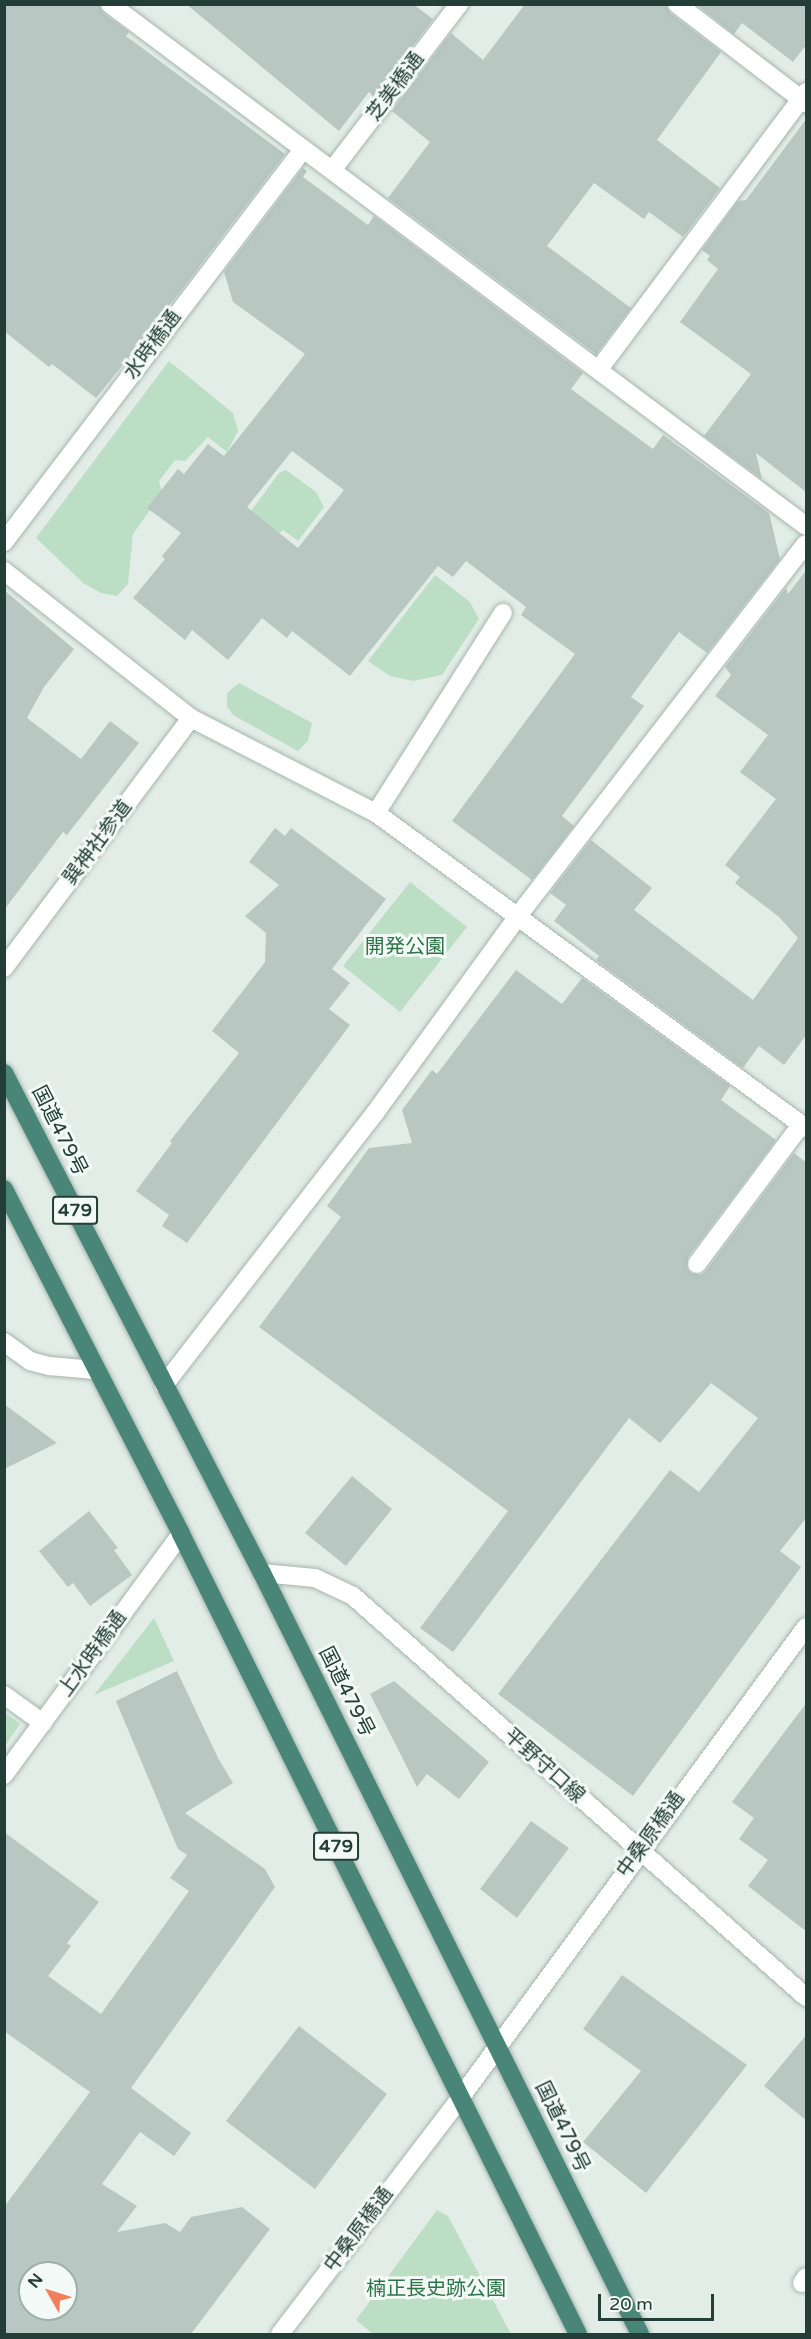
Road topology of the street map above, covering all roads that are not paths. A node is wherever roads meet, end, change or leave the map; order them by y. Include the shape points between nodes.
1 (110, 4) edge
2 (459, 4) edge
3 (676, 4) edge
4 (805, 98) edge
5 (303, 149) junction
6 (333, 169) junction
7 (599, 369) junction
8 (807, 526) edge
9 (4, 542) edge
10 (807, 544) edge
11 (4, 571) edge
12 (503, 613) dead end
13 (191, 718) junction
14 (376, 813) junction
15 (518, 916) junction
16 (4, 968) edge
17 (4, 1073) edge
18 (804, 1126) edge
19 (4, 1189) edge
20 (697, 1264) dead end
21 (4, 1342) edge
22 (96, 1370) junction
23 (164, 1385) junction
24 (181, 1534) junction
25 (262, 1573) junction
26 (807, 1627) edge
27 (4, 1695) edge
28 (43, 1723) junction
29 (4, 1775) edge
30 (640, 1851) junction
31 (807, 1998) edge
32 (498, 2045) junction
33 (461, 2097) junction
34 (280, 2334) edge
35 (578, 2334) edge
36 (640, 2334) edge

1 - 5 street
2 - 6 street, 芝美橋通
3 - 4 street
4 - 7 street
5 - 6 street
5 - 9 street, 水時橋通
6 - 7 street
7 - 8 street
10 - 15 street
11 - 13 street
12 - 14 street
13 - 14 street
13 - 16 street, 巽神社参道
14 - 15 street
15 - 18 street
15 - 23 street via 375,1113
17 - 23 highway, 国道479号 / 479
18 - 20 street
19 - 22 highway, 479
21 - 22 street via 30,1362
22 - 24 highway, 479
23 - 25 highway, 国道479号 / 479
24 - 28 street, 上水時橋通
24 - 33 highway, 479
25 - 30 street, 平野守口線 via 315,1578 353,1596
25 - 32 highway, 国道479号 / 479
26 - 30 street, 中桑原橋通
27 - 28 street
28 - 29 street, 上水時橋通
30 - 31 street, 平野守口線
30 - 32 street, 中桑原橋通
32 - 33 street, 中桑原橋通
32 - 36 highway, 国道479号 / 479
33 - 34 street, 中桑原橋通
33 - 35 highway, 479

